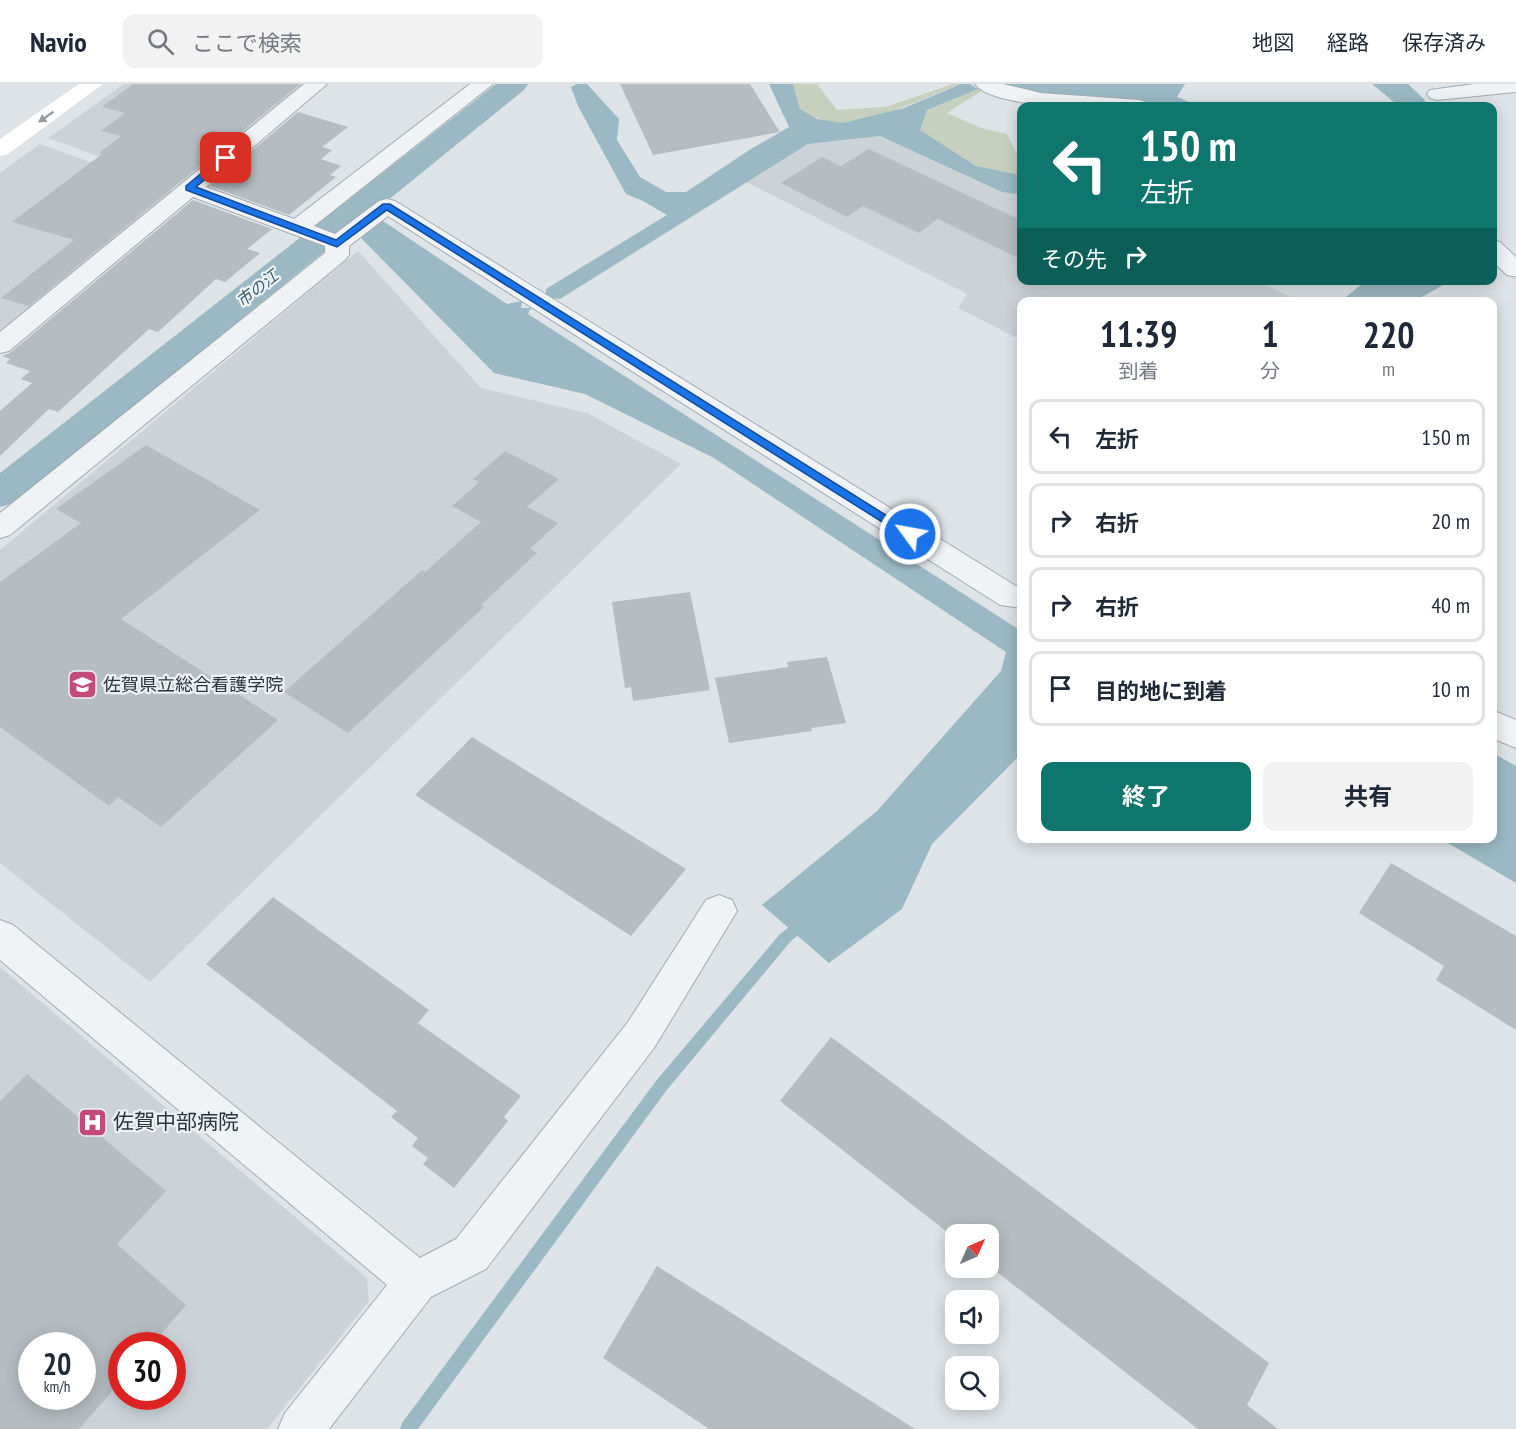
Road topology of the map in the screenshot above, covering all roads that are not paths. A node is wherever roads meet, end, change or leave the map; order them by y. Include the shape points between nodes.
1 (93, 84) edge
2 (317, 84) edge
3 (483, 84) edge
4 (987, 85) edge
5 (1516, 86) edge
6 (1434, 95) edge
7 (1115, 102) edge
8 (0, 149) edge
9 (189, 188) junction
10 (302, 228) junction
11 (335, 242) junction
12 (0, 345) edge
13 (0, 528) edge
14 (1017, 597) edge
15 (1497, 726) edge
16 (1516, 735) edge
17 (718, 911) dead end
18 (0, 937) edge
19 (416, 1282) junction
20 (301, 1429) edge

1 -> 8 main road
2 - 9 street
3 - 10 street
4 - 7 street via 1047,99
5 - 6 street
9 - 10 street
9 - 12 street
10 - 11 street
11 - 13 street via 337,255
11 - 14 street via 387,206 1011,597
15 - 16 street
17 - 19 street via 641,1035 471,1254
18 - 19 street
19 - 20 street

